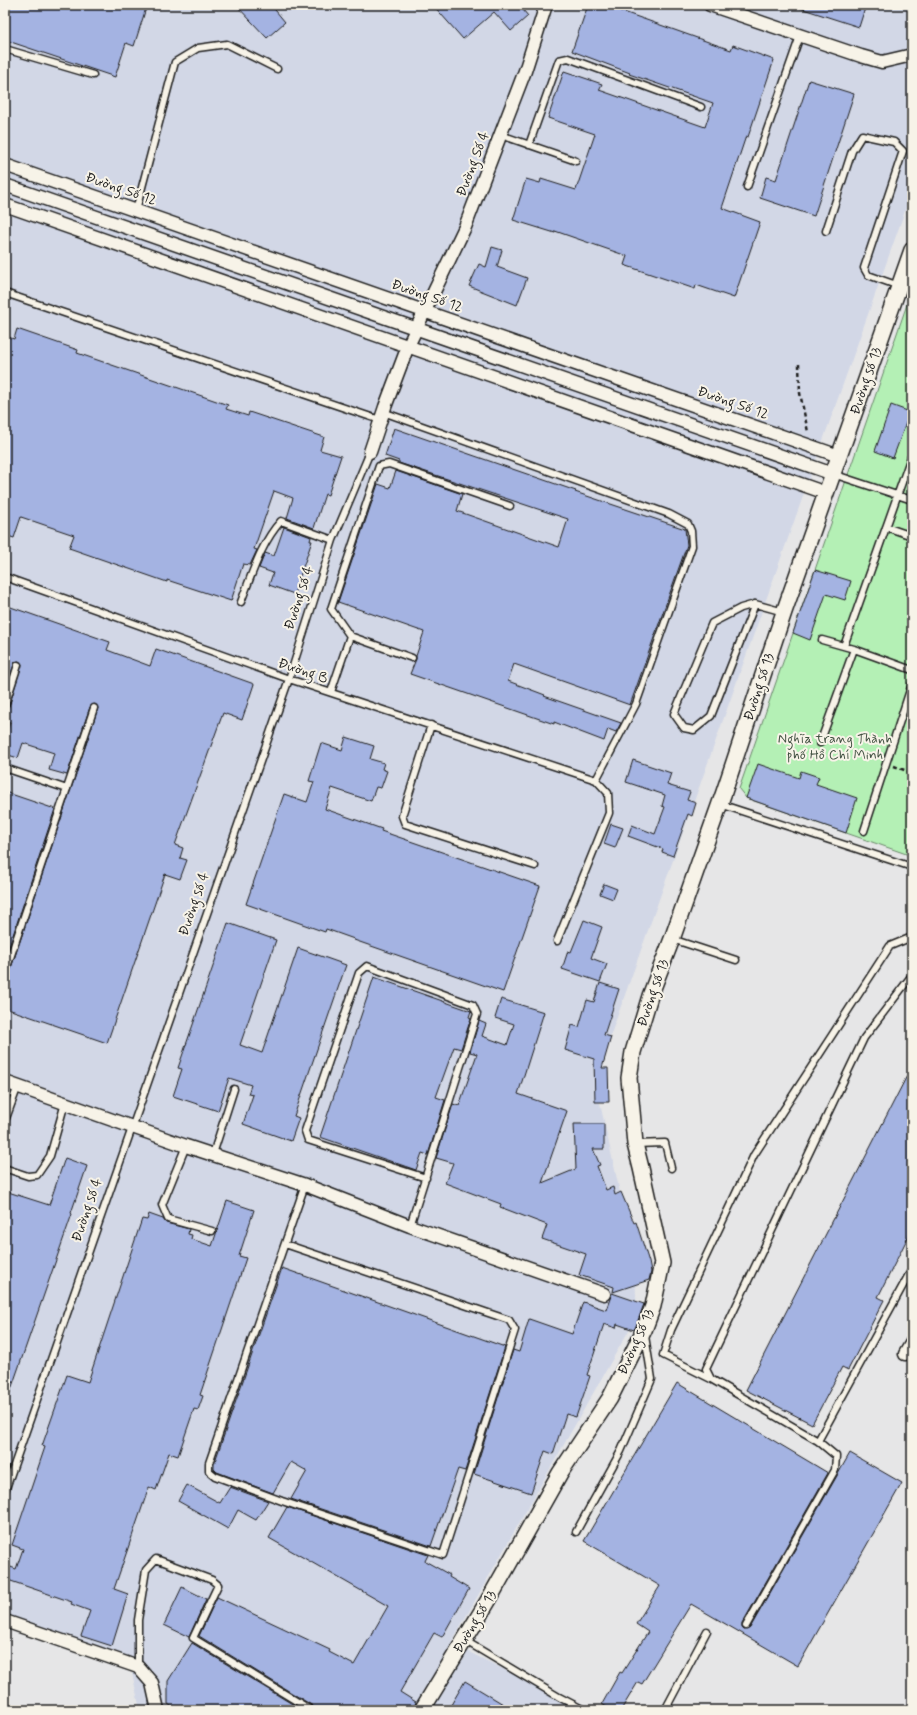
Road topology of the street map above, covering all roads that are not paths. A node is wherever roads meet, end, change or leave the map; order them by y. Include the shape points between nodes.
1 (546, 5) edge
2 (710, 5) edge
3 (800, 36) junction
4 (5, 49) edge
5 (912, 55) edge
6 (277, 69) dead end
7 (93, 75) dead end
8 (702, 107) dead end
9 (501, 135) junction
10 (529, 145) junction
11 (576, 161) dead end
12 (5, 165) edge
13 (5, 185) edge
14 (747, 187) dead end
15 (5, 205) edge
16 (136, 210) junction
17 (826, 230) dead end
18 (912, 250) edge
19 (899, 286) junction
20 (5, 293) edge
21 (426, 311) junction
22 (416, 328) junction
23 (408, 346) junction
24 (382, 416) junction
25 (370, 452) joint
26 (912, 454) edge
27 (839, 456) junction
28 (833, 474) junction
29 (826, 493) junction
30 (898, 495) junction
31 (912, 500) edge
32 (510, 506) dead end
33 (886, 527) junction
34 (912, 536) edge
35 (333, 540) junction
36 (5, 577) edge
37 (241, 602) dead end
38 (755, 604) junction
39 (784, 612) junction
40 (350, 636) junction
41 (822, 640) dead end
42 (844, 646) junction
43 (854, 649) junction
44 (412, 658) dead end
45 (18, 665) dead end
46 (912, 670) edge
47 (289, 679) junction
48 (912, 684) edge
49 (330, 692) junction
50 (5, 705) edge
51 (94, 708) dead end
52 (431, 725) junction
53 (820, 744) dead end
54 (5, 768) edge
55 (596, 780) junction
56 (67, 789) junction
57 (720, 804) junction
58 (864, 831) dead end
59 (534, 866) dead end
60 (912, 867) edge
61 (912, 936) edge
62 (672, 939) junction
63 (557, 941) dead end
64 (736, 960) dead end
65 (5, 973) edge
66 (912, 975) edge
67 (5, 1082) edge
68 (18, 1086) junction
69 (234, 1089) dead end
70 (66, 1103) junction
71 (5, 1121) edge
72 (132, 1127) junction
73 (635, 1144) junction
74 (186, 1146) junction
75 (213, 1154) junction
76 (5, 1167) edge
77 (671, 1168) dead end
78 (426, 1178) junction
79 (305, 1185) junction
80 (410, 1226) junction
81 (212, 1231) dead end
82 (285, 1244) junction
83 (912, 1269) edge
84 (604, 1294) dead end
85 (644, 1330) junction
86 (912, 1342) edge
87 (908, 1356) edge
88 (711, 1380) junction
89 (818, 1441) junction
90 (5, 1491) edge
91 (576, 1532) dead end
92 (5, 1621) edge
93 (746, 1626) dead end
94 (707, 1631) dead end
95 (464, 1640) junction
96 (138, 1667) junction
97 (158, 1710) edge
98 (311, 1710) edge
99 (422, 1710) edge
100 (584, 1710) edge
101 (665, 1710) edge

1 - 9 street, Đường Số 4
2 - 3 street
3 - 5 street via 882,62
3 - 14 lane
4 - 7 lane
6 - 16 lane via 227,44 198,48 175,62
8 - 10 lane via 568,58 559,60
9 - 10 lane
9 - 21 street, Đường Số 4 via 465,227
10 - 11 lane
12 - 16 street, Đường Số 12
13 - 22 street
15 - 23 street
16 - 21 street, Đường Số 12
17 - 19 lane via 852,151 862,135 894,142 903,151 864,268 868,275
18 - 19 street, Đường số 13
19 - 27 street, Đường số 13
20 - 24 lane
21 - 22 street, Đường Số 4
21 - 27 street, Đường Số 12
22 - 23 street, Đường số 4
22 - 28 street
23 - 24 street, Đường số 4
23 - 29 street
24 - 25 street, Đường số 4
24 - 55 lane via 669,514 688,524 692,546 636,704
25 - 35 lane, Đường số 4
26 - 30 lane
27 - 28 street, Đường số 13
28 - 29 street, Đường số 13
28 - 30 lane
29 - 39 street, Đường số 13
30 - 31 lane
30 - 33 lane
32 - 40 lane via 389,464 379,466 331,608
33 - 34 lane
33 - 42 lane
35 - 37 lane via 281,521 266,541
35 - 47 lane, Đường số 4
36 - 47 lane, Đường B
38 - 38 lane via 712,623 674,714 684,728 694,730 711,716
38 - 39 lane
39 - 57 street, Đường số 13
40 - 44 lane
40 - 49 lane
41 - 42 lane
42 - 43 lane
43 - 46 lane
43 - 53 lane
45 - 50 lane
47 - 49 lane, Đường B
47 - 72 lane, Đường số 4
48 - 58 lane
49 - 52 lane, Đường B
51 - 56 lane
52 - 55 lane, Đường B
52 - 59 lane via 402,816 405,824
54 - 56 lane
55 - 63 lane via 608,793 609,813
56 - 65 lane
57 - 60 lane
57 - 62 street, Đường số 13
61 - 88 lane via 890,946 754,1155 671,1330 663,1355
62 - 64 lane
62 - 73 street, Đường số 13 via 650,996 633,1052 629,1078
66 - 88 lane via 864,1038 706,1369
67 - 68 street
68 - 70 street
68 - 71 lane
69 - 75 lane
70 - 72 street
70 - 76 lane via 50,1156 37,1175 28,1176
72 - 74 street
72 - 90 lane, Đường số 4
73 - 77 lane via 665,1143
73 - 85 street, Đường số 13 via 662,1263
74 - 75 street
74 - 81 lane via 162,1205 168,1219
75 - 79 street
78 - 78 lane via 477,1014 473,1005 367,966 359,973 305,1131 308,1140
78 - 80 lane
79 - 80 street
79 - 82 lane
80 - 84 street
82 - 82 lane via 209,1463 209,1471 215,1476 282,1501 443,1555 515,1330 509,1320
83 - 89 lane
85 - 91 lane via 652,1379 622,1451
85 - 95 street, Đường số 13 via 610,1398 560,1473
86 - 87 street
88 - 89 lane
89 - 93 lane via 836,1456 835,1470
92 - 96 street
94 - 101 lane
95 - 99 street, Đường số 13
95 - 100 lane
96 - 97 street via 152,1683
96 - 98 lane via 138,1620 146,1570 156,1559 218,1584 193,1638

